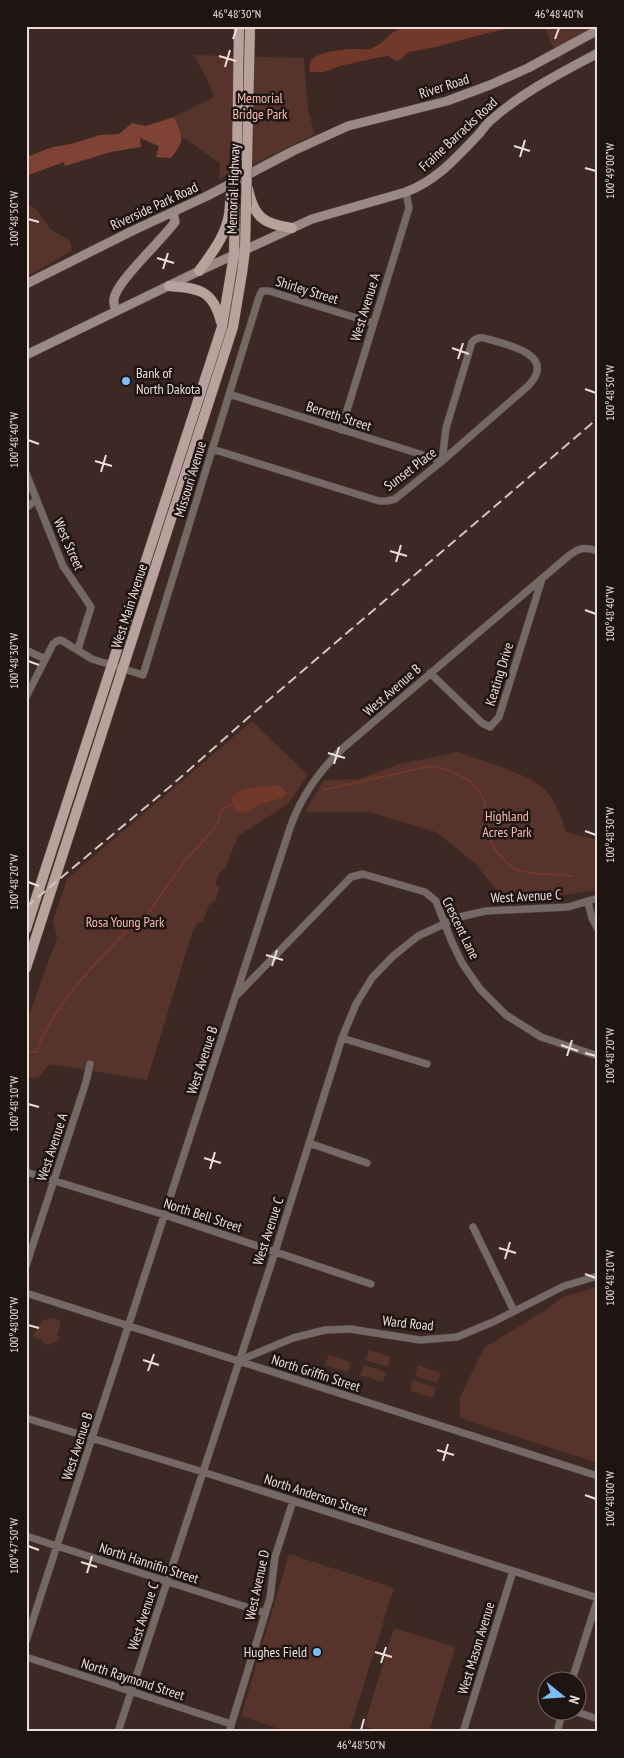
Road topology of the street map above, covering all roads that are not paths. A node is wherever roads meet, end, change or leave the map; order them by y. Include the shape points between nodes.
1 (239, 26) edge
2 (250, 26) edge
3 (598, 30) edge
4 (598, 53) edge
5 (293, 151) joint
6 (237, 158) junction
7 (247, 183) junction
8 (406, 192) junction
9 (240, 207) junction
10 (173, 212) junction
11 (292, 228) junction
12 (245, 250) junction
13 (234, 255) junction
14 (199, 271) junction
15 (26, 284) edge
16 (169, 286) junction
17 (262, 291) joint
18 (116, 311) junction
19 (373, 324) junction
20 (222, 326) junction
21 (26, 355) edge
22 (229, 394) junction
23 (341, 430) junction
24 (212, 449) junction
25 (442, 461) junction
26 (26, 473) edge
27 (36, 500) junction
28 (26, 508) edge
29 (598, 551) edge
30 (542, 578) junction
31 (78, 649) junction
32 (26, 650) edge
33 (45, 659) junction
34 (111, 666) junction
35 (123, 670) junction
36 (430, 673) junction
37 (26, 697) edge
38 (598, 898) edge
39 (588, 902) junction
40 (445, 924) junction
41 (26, 929) edge
42 (598, 929) edge
43 (26, 968) edge
44 (236, 996) junction
45 (342, 1038) junction
46 (598, 1056) edge
47 (90, 1064) dead end
48 (427, 1064) dead end
49 (309, 1143) junction
50 (368, 1163) dead end
51 (26, 1172) edge
52 (54, 1181) junction
53 (165, 1215) junction
54 (473, 1227) dead end
55 (275, 1252) junction
56 (26, 1266) edge
57 (598, 1276) edge
58 (371, 1284) dead end
59 (26, 1293) edge
60 (514, 1311) junction
61 (128, 1326) junction
62 (238, 1362) junction
63 (26, 1418) edge
64 (92, 1439) junction
65 (203, 1472) junction
66 (598, 1476) edge
67 (293, 1501) junction
68 (26, 1536) edge
69 (57, 1546) junction
70 (512, 1571) junction
71 (168, 1582) junction
72 (598, 1598) edge
73 (265, 1613) junction
74 (26, 1641) edge
75 (26, 1658) edge
76 (575, 1670) edge
77 (131, 1692) junction
78 (586, 1715) edge
79 (598, 1719) edge
80 (560, 1720) edge
81 (232, 1724) junction
82 (118, 1732) edge
83 (229, 1732) edge
84 (463, 1732) edge
85 (556, 1732) edge

1 - 6 main road, Memorial Highway
2 - 7 main road, Memorial Highway, bridge
3 - 5 main road, River Road via 490,85 446,101 348,126
4 - 8 main road, Fraine Barracks Road via 511,104 488,122 439,174
5 - 10 main road, Riverside Park Road
6 - 9 main road, Memorial Highway, bridge
6 - 14 main road, bridge via 225,231
7 - 9 main road, Memorial Highway, bridge
7 - 11 main road, bridge via 251,201 268,224
8 - 11 main road, Fraine Barracks Road via 330,213
8 - 19 street, West Avenue A via 409,208
9 - 12 main road, Memorial Highway
9 - 13 main road, Memorial Highway
10 - 15 main road, Riverside Park Road
10 - 18 main road via 175,222 117,292 114,298
11 - 12 main road, Fraine Barracks Road
12 - 13 main road, Memorial Highway
12 - 35 main road, West Main Avenue via 233,327
13 - 14 main road, Memorial Highway
13 - 20 main road, West Main Avenue
14 - 16 main road, Memorial Highway
16 - 18 main road, Memorial Highway
16 - 20 main road via 193,288 210,296
17 - 19 street, Shirley Street
17 - 22 street, Missouri Avenue
18 - 21 main road, Memorial Highway
19 - 23 street, West Avenue A
20 - 34 main road, West Main Avenue
22 - 23 street, Berreth Street
22 - 24 street, Missouri Avenue
23 - 25 street, Berreth Street
24 - 25 street, Sunset Place via 383,501 395,499
24 - 35 street, Missouri Avenue via 143,675
25 - 25 street, Sunset Place via 532,383 536,374 535,360 529,353 480,337 472,342 446,428
26 - 27 street, West Street
27 - 28 street
27 - 31 street, West Street via 63,566 91,607
29 - 30 street, West Avenue B via 578,549
30 - 36 street, West Avenue B
30 - 36 street, Keating Drive via 499,717 490,726 482,723
31 - 33 street via 57,641
31 - 34 street
32 - 33 street
33 - 37 street
34 - 35 street
34 - 41 main road, West Main Avenue
35 - 43 main road, West Main Avenue
36 - 44 street, West Avenue B via 336,755 305,794 292,823
38 - 39 street, West Avenue C
39 - 40 street, West Avenue C via 568,907 486,911
39 - 42 street
40 - 44 street, Crescent Lane via 436,901 425,892 363,874 351,877
40 - 45 street, West Avenue C via 418,936 372,978 356,1004
40 - 46 street, Crescent Lane via 466,969 480,989 506,1015 541,1036
44 - 53 street, West Avenue B
45 - 48 street
45 - 49 street, West Avenue C
47 - 52 street, West Avenue A
49 - 50 street
49 - 55 street, West Avenue C
51 - 52 street, North Bell Street
52 - 53 street, North Bell Street
52 - 56 street, West Avenue A
53 - 55 street, North Bell Street
53 - 61 street, West Avenue B
54 - 60 street
55 - 58 street, North Bell Street
55 - 62 street, West Avenue C
57 - 60 street, Ward Road via 564,1286
59 - 61 street, North Griffin Street
60 - 62 street, Ward Road via 476,1330 440,1339 410,1339 350,1329 317,1331
61 - 62 street, North Griffin Street
61 - 64 street, West Avenue B
62 - 65 street, West Avenue C
62 - 66 street, North Griffin Street
63 - 64 street, North Anderson Street
64 - 65 street, North Anderson Street
64 - 69 street, West Avenue B
65 - 67 street, North Anderson Street
65 - 71 street, West Avenue C
67 - 70 street, North Anderson Street
67 - 73 street, West Avenue D via 275,1557 272,1589
68 - 69 street, North Hannifin Street
69 - 71 street, North Hannifin Street
69 - 74 street, West Avenue B
70 - 72 street, North Anderson Street
70 - 84 street, West Mason Avenue
71 - 73 street, North Hannifin Street
71 - 77 street, West Avenue C
72 - 76 street
73 - 81 street, West Avenue D
75 - 77 street, North Raymond Street
77 - 81 street, North Raymond Street
77 - 82 street, West Avenue C
78 - 79 street
80 - 85 street
81 - 83 street, West Avenue D

